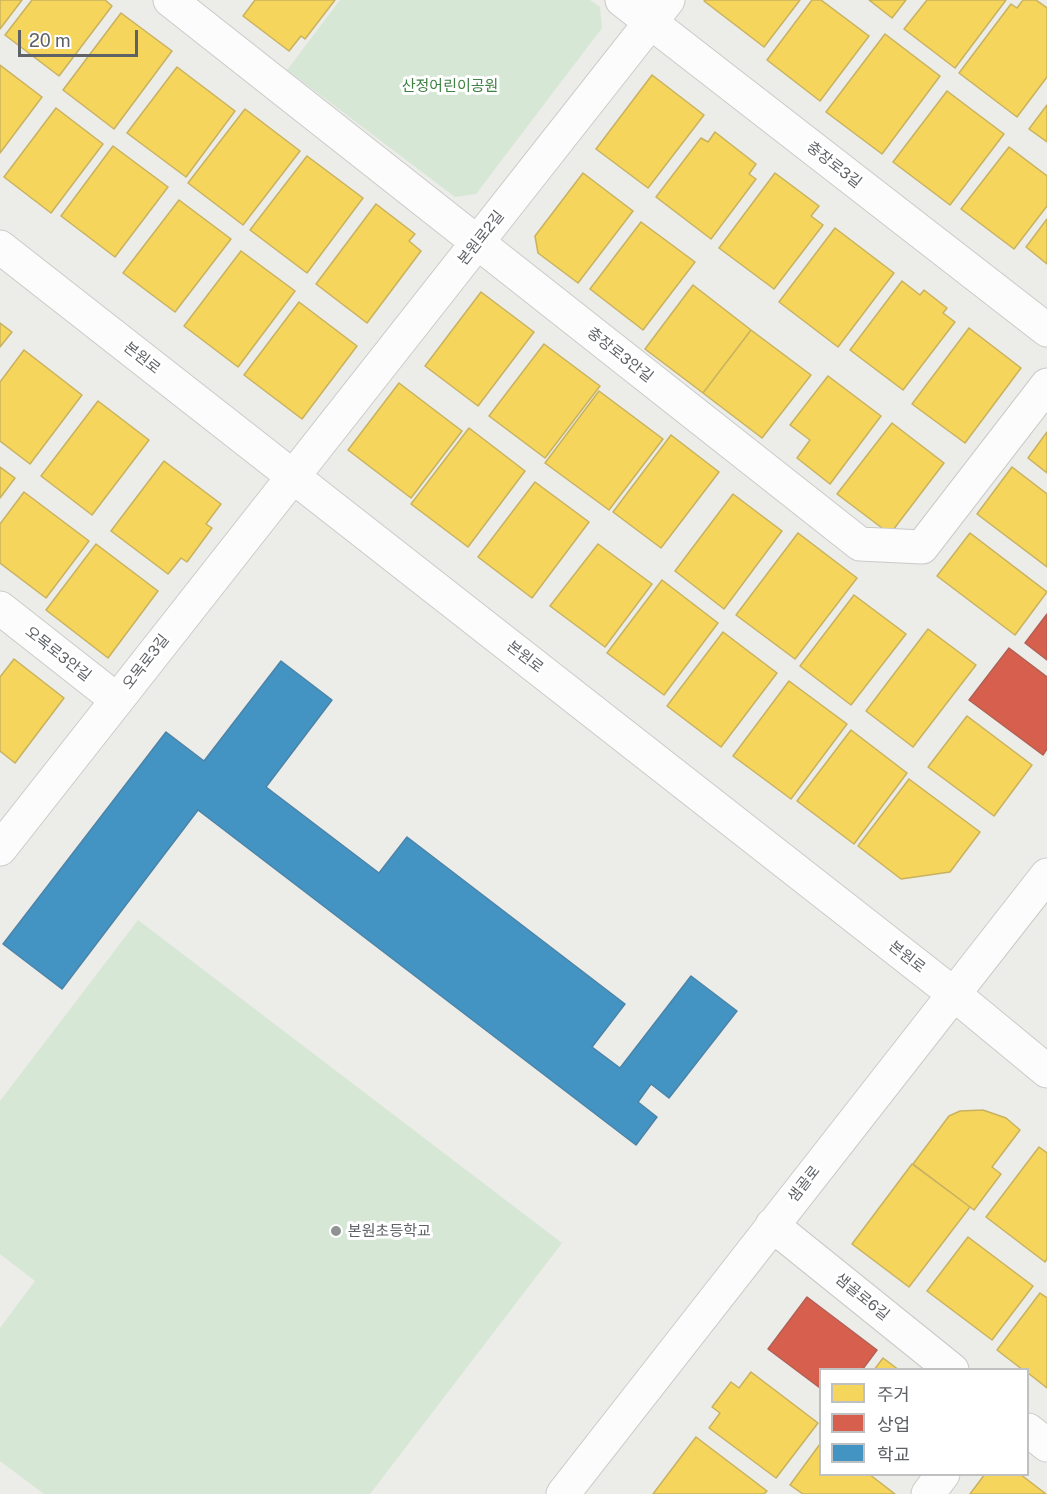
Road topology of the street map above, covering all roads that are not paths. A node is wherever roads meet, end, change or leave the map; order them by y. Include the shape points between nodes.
1 (170, 0) edge
2 (622, 0) edge
3 (659, 11) edge
4 (478, 242) junction
5 (0, 247) edge
6 (1047, 330) edge
7 (1047, 385) edge
8 (293, 476) junction
9 (0, 608) edge
10 (117, 700) junction
11 (0, 849) edge
12 (1047, 875) edge
13 (955, 995) junction
14 (1047, 1071) edge
15 (772, 1225) junction
16 (950, 1368) edge
17 (1029, 1431) edge
18 (1047, 1445) edge
19 (942, 1476) edge
20 (563, 1494) edge
21 (928, 1494) edge

1 - 4 street, 충장로3안길
2 - 3 street, 충장로3길
3 - 4 street, 본원로2길
3 - 6 street, 충장로3길
4 - 7 street, 충장로3안길 via 860,544 922,547
4 - 8 street, 본원로2길
5 - 8 street, 본원로
8 - 10 street, 오목로3길
8 - 13 street, 본원로
9 - 10 street, 오목로3안길
10 - 11 street, 오목로3길
12 - 13 street, 샘골로
13 - 14 street, 본원로
13 - 15 street, 샘골로
15 - 16 street, 샘골로6길
15 - 20 street, 샘골로
17 - 18 street
19 - 21 street

